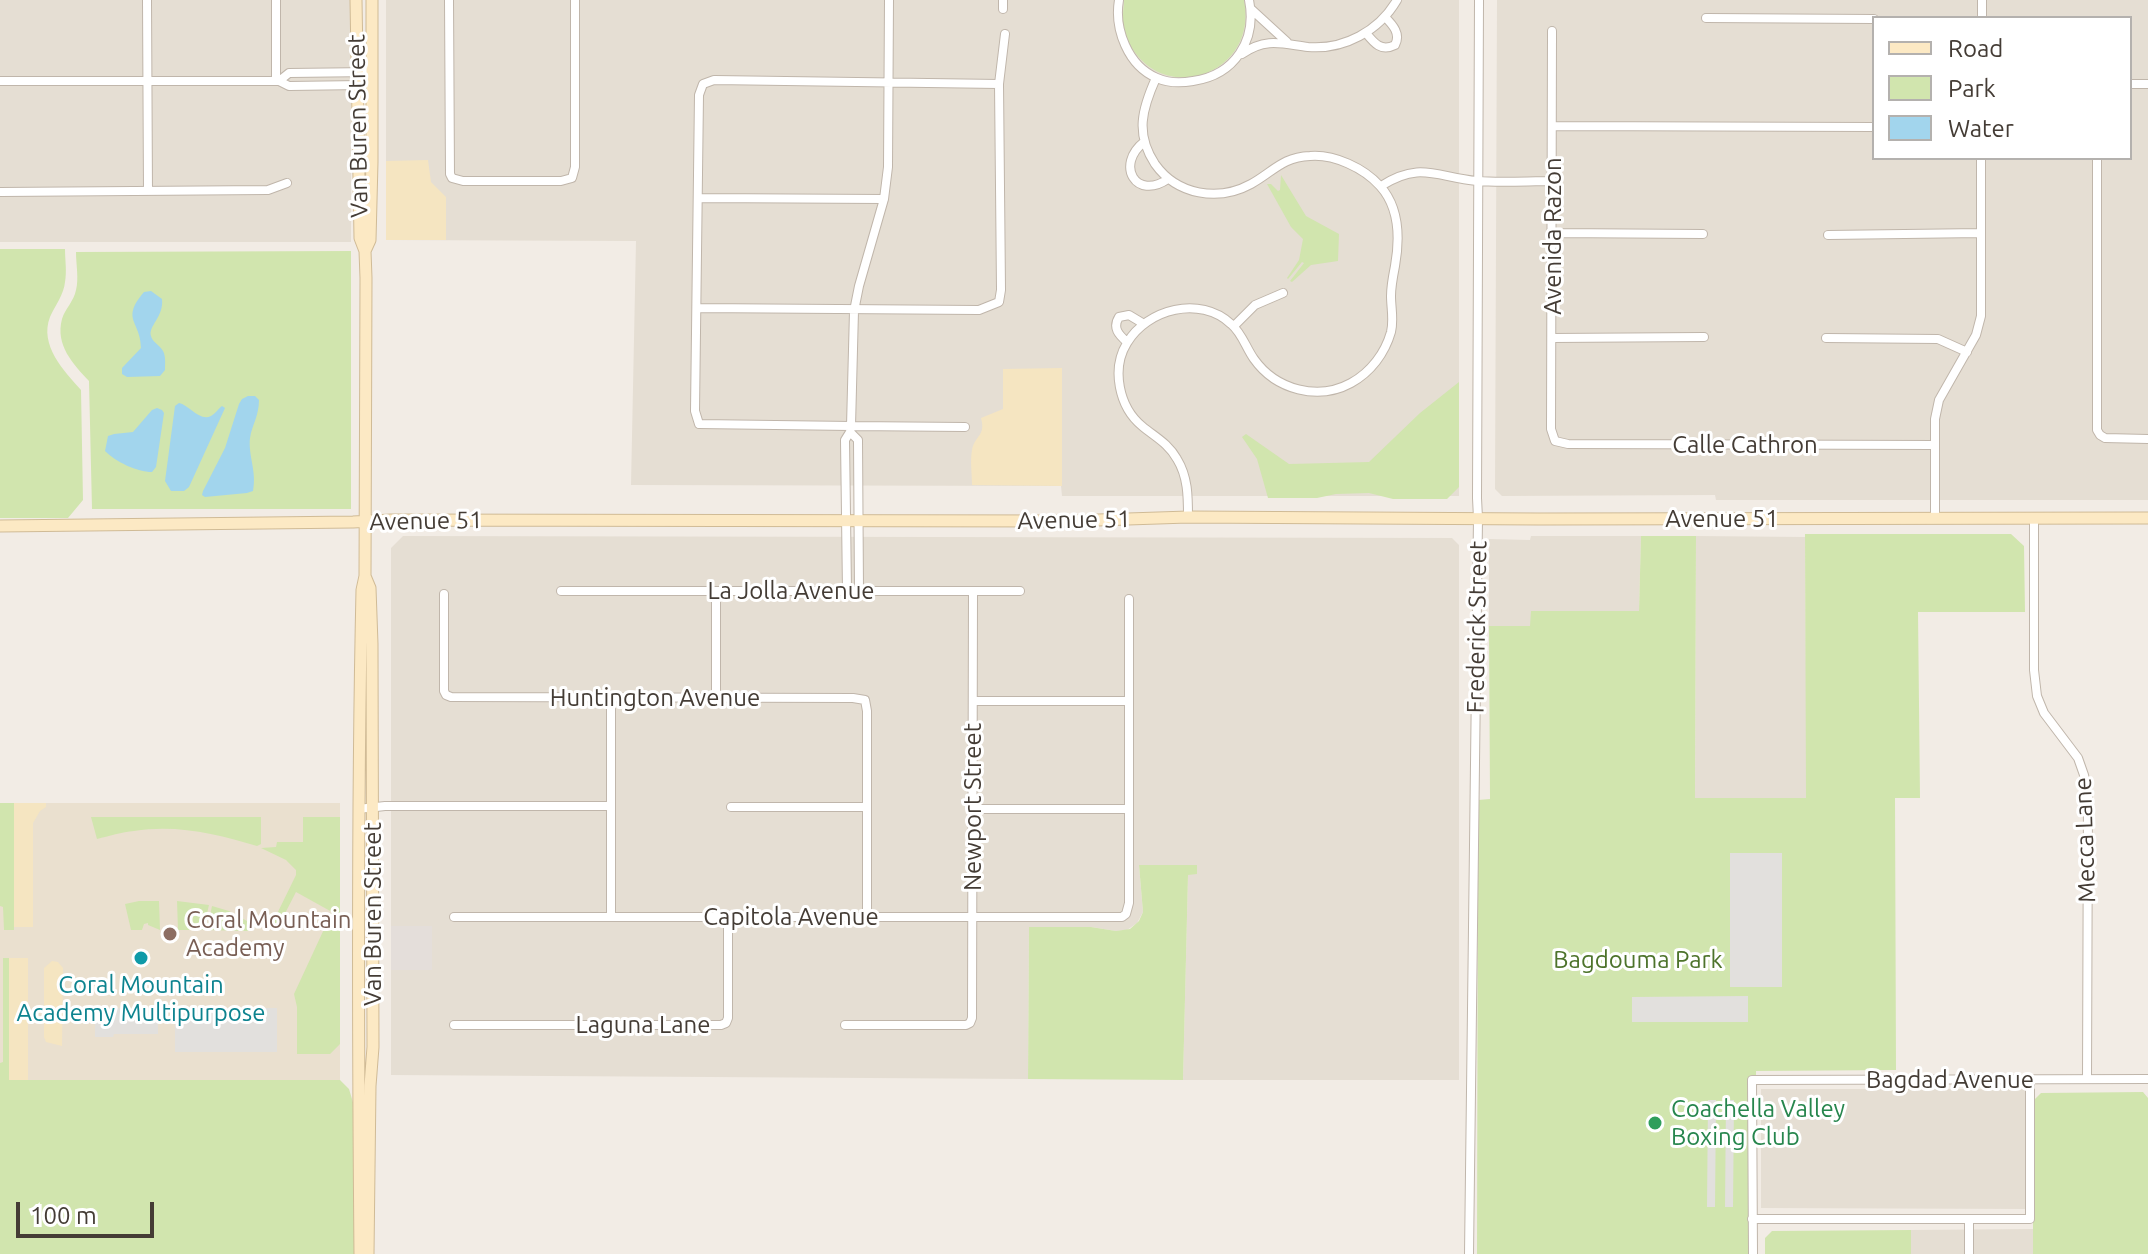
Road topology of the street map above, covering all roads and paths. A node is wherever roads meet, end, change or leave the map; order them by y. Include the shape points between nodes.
1 (147, 0) edge
2 (276, 0) edge
3 (356, 0) edge
4 (372, 0) edge
5 (449, 0) edge
6 (575, 0) edge
7 (889, 0) edge
8 (1119, 0) edge
9 (1397, 0) edge
10 (1479, 0) edge
11 (1250, 5) edge
12 (1385, 17) junction
13 (1706, 18) dead end
14 (1872, 19) edge
15 (1552, 31) dead end
16 (1366, 33) junction
17 (1005, 34) dead end
18 (1288, 42) junction
19 (1240, 55) junction
20 (356, 72) junction
21 (372, 72) junction
22 (1156, 78) junction
23 (0, 81) edge
24 (147, 81) junction
25 (278, 81) junction
26 (889, 83) junction
27 (999, 84) junction
28 (356, 85) junction
29 (373, 85) junction
30 (1553, 126) junction
31 (1872, 127) edge
32 (1144, 142) junction
33 (1981, 160) edge
34 (2097, 160) edge
35 (1168, 179) junction
36 (1479, 181) junction
37 (1553, 181) junction
38 (287, 183) dead end
39 (1381, 186) junction
40 (148, 191) junction
41 (0, 192) edge
42 (699, 198) junction
43 (884, 199) junction
44 (1553, 233) junction
45 (1981, 233) junction
46 (1703, 234) dead end
47 (1828, 235) dead end
48 (365, 251) junction
49 (1283, 293) dead end
50 (697, 308) junction
51 (854, 311) junction
52 (1144, 324) junction
53 (1234, 326) junction
54 (1704, 337) dead end
55 (1552, 338) junction
56 (1826, 338) dead end
57 (1127, 342) junction
58 (1967, 352) junction
59 (965, 427) dead end
60 (850, 429) junction
61 (2148, 439) edge
62 (1555, 441) joint
63 (1935, 445) junction
64 (1188, 517) junction
65 (1478, 518) junction
66 (1935, 518) junction
67 (2034, 518) junction
68 (2148, 518) edge
69 (365, 521) junction
70 (853, 521) junction
71 (0, 526) edge
72 (365, 576) junction
73 (561, 591) dead end
74 (716, 591) junction
75 (847, 591) junction
76 (859, 591) junction
77 (973, 591) junction
78 (1020, 591) dead end
79 (444, 594) dead end
80 (1129, 599) dead end
81 (611, 698) junction
82 (716, 698) junction
83 (973, 701) junction
84 (1129, 701) junction
85 (611, 806) junction
86 (373, 807) junction
87 (731, 807) dead end
88 (867, 807) junction
89 (358, 809) junction
90 (973, 809) junction
91 (1129, 809) junction
92 (454, 917) dead end
93 (611, 917) junction
94 (728, 917) junction
95 (867, 917) junction
96 (973, 917) junction
97 (358, 1001) junction
98 (454, 1025) dead end
99 (845, 1025) dead end
100 (352, 1072) dead end
101 (2087, 1079) junction
102 (2148, 1079) edge
103 (2030, 1080) junction
104 (1752, 1219) junction
105 (1969, 1219) junction
106 (360, 1254) edge
107 (368, 1254) edge
108 (1469, 1254) edge
109 (1753, 1254) edge
110 (1969, 1254) edge

1 - 24 street
2 - 25 street
3 - 20 street, Van Buren Street
4 - 21 street, Van Buren Street
5 - 6 street via 452,178 561,181 572,178 575,167
7 - 26 street
8 - 22 street via 1123,40 1137,64
9 - 12 street
10 - 36 street, Frederick Street
11 - 18 street
11 - 19 street
12 - 16 street
12 - 16 street via 1398,35 1395,45 1380,47
13 - 14 street
15 - 30 street, Avenida Razon
16 - 18 street via 1333,46
17 - 27 street
18 - 19 street via 1253,47
19 - 22 street via 1210,77 1183,82
20 - 21 street
20 - 25 street via 289,73
20 - 28 street, Van Buren Street
21 - 29 street, Van Buren Street
22 - 32 street via 1143,109
23 - 24 street
24 - 25 street
24 - 40 street
25 - 28 street via 289,86
26 - 27 street
26 - 42 street via 703,84
26 - 43 street
27 - 51 street via 999,302 979,310
28 - 29 street
28 - 48 street, Van Buren Street via 360,238
29 - 48 street, Van Buren Street via 370,240
30 - 31 street
30 - 37 street, Avenida Razon
32 - 35 street
32 - 35 street via 1130,158 1133,177 1151,187
33 - 45 street
34 - 61 street via 2096,423 2100,435
35 - 39 street via 1193,192 1227,193 1287,160 1313,155 1348,164
36 - 37 street
36 - 39 street via 1426,171 1402,174
36 - 65 street, Frederick Street
37 - 44 street, Avenida Razon
38 - 40 street via 268,190
39 - 53 street via 1395,212 1398,249 1391,329 1375,364 1344,386 1297,390 1264,371
40 - 41 street
42 - 43 street
42 - 50 street
43 - 51 street
44 - 46 street
44 - 55 street, Avenida Razon
45 - 47 street
45 - 58 street via 1981,316
48 - 69 street, Van Buren Street
49 - 53 street via 1255,305
50 - 51 street
50 - 60 street via 699,424
51 - 60 street
52 - 53 street via 1171,311 1195,308
52 - 57 street
52 - 57 street via 1129,315 1119,317 1116,330
54 - 55 street
55 - 62 street, Avenida Razon
56 - 58 street via 1938,339
57 - 64 street via 1119,369 1121,392 1135,418 1178,460 1187,483
58 - 63 street via 1939,400
59 - 60 street
60 - 70 street via 845,440
62 - 63 street, Calle Cathron
63 - 66 street
64 - 65 street, Avenue 51
64 - 70 street, Avenue 51
65 - 66 street, Avenue 51
65 - 108 street, Frederick Street
66 - 67 street, Avenue 51
67 - 68 street, Avenue 51
67 - 101 street, Mecca Lane via 2037,696 2078,758 2088,793
69 - 70 street, Avenue 51
69 - 71 street, Avenue 51
69 - 72 street, Van Buren Street
70 - 75 street
70 - 76 street
72 - 86 street, Van Buren Street via 372,615
72 - 89 street, Van Buren Street
73 - 74 street, La Jolla Avenue
74 - 75 street, La Jolla Avenue
74 - 82 street
75 - 76 street, La Jolla Avenue
76 - 77 street, La Jolla Avenue
77 - 78 street, La Jolla Avenue
77 - 83 street, Newport Street
79 - 81 street, Huntington Avenue via 446,695
80 - 84 street
81 - 82 street, Huntington Avenue
81 - 85 street
82 - 88 street, Huntington Avenue via 865,700
83 - 84 street
83 - 90 street, Newport Street
84 - 91 street
85 - 86 street
85 - 93 street
86 - 89 street
86 - 107 street, Van Buren Street
87 - 88 street
88 - 95 street
89 - 97 street, Van Buren Street
90 - 91 street
90 - 96 street, Newport Street
91 - 96 street, Capitola Avenue via 1126,914
92 - 93 street, Capitola Avenue
93 - 94 street, Capitola Avenue
94 - 95 street, Capitola Avenue
94 - 98 street, Laguna Lane via 728,1018 721,1025
95 - 96 street, Capitola Avenue
96 - 99 street, Newport Street via 970,1023
97 - 100 street via 351,1014
97 - 106 street, Van Buren Street
101 - 102 street, Bagdad Avenue
101 - 103 street, Bagdad Avenue
103 - 104 street, Bagdad Avenue via 1752,1080
103 - 105 street via 2030,1219
104 - 105 street
104 - 109 street
105 - 110 street

